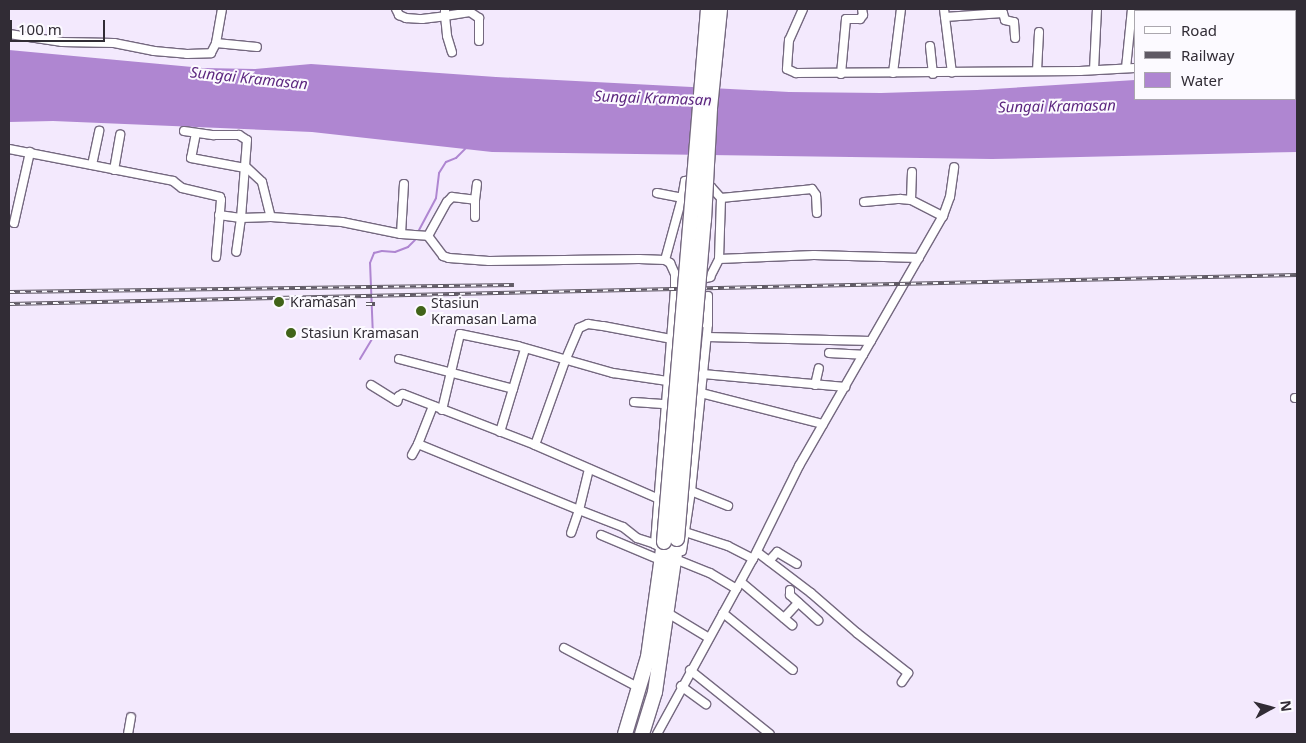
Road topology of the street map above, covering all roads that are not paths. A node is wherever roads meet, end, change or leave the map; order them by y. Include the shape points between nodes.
1 (222, 9) edge
2 (396, 9) edge
3 (708, 9) edge
4 (720, 9) edge
5 (801, 9) edge
6 (862, 9) edge
7 (901, 9) edge
8 (944, 9) edge
9 (1097, 9) edge
10 (1132, 9) edge
11 (445, 12) edge
12 (945, 18) junction
13 (1039, 32) dead end
14 (9, 34) edge
15 (1015, 38) dead end
16 (479, 41) dead end
17 (216, 43) junction
18 (930, 46) dead end
19 (257, 47) dead end
20 (452, 52) dead end
21 (1131, 68) edge
22 (1094, 70) junction
23 (1037, 71) junction
24 (952, 72) junction
25 (893, 73) junction
26 (841, 74) junction
27 (933, 74) junction
28 (99, 131) dead end
29 (184, 131) dead end
30 (196, 133) junction
31 (120, 135) dead end
32 (9, 149) edge
33 (30, 152) junction
34 (92, 165) junction
35 (245, 167) junction
36 (954, 168) dead end
37 (114, 170) junction
38 (912, 172) dead end
39 (404, 184) dead end
40 (478, 184) dead end
41 (657, 193) dead end
42 (682, 198) junction
43 (721, 198) junction
44 (475, 200) junction
45 (911, 200) junction
46 (864, 202) dead end
47 (817, 213) dead end
48 (219, 215) junction
49 (272, 216) junction
50 (943, 216) junction
51 (475, 217) dead end
52 (241, 218) junction
53 (14, 223) dead end
54 (401, 234) junction
55 (421, 236) junction
56 (236, 252) dead end
57 (216, 257) dead end
58 (920, 258) junction
59 (719, 259) junction
60 (664, 260) junction
61 (675, 284) junction
62 (708, 296) dead end
63 (672, 316) junction
64 (708, 324) junction
65 (707, 337) junction
66 (671, 339) junction
67 (872, 341) junction
68 (525, 349) junction
69 (829, 353) dead end
70 (863, 355) junction
71 (399, 359) dead end
72 (565, 361) junction
73 (819, 368) dead end
74 (452, 373) junction
75 (703, 374) junction
76 (667, 381) junction
77 (372, 385) dead end
78 (815, 385) junction
79 (845, 387) junction
80 (513, 389) junction
81 (700, 393) junction
82 (634, 402) dead end
83 (666, 404) junction
84 (433, 406) junction
85 (442, 410) junction
86 (823, 424) junction
87 (500, 432) junction
88 (418, 444) junction
89 (535, 445) junction
90 (412, 455) dead end
91 (589, 469) junction
92 (691, 491) junction
93 (659, 499) junction
94 (728, 506) dead end
95 (579, 510) junction
96 (571, 533) dead end
97 (601, 535) dead end
98 (668, 545) junction
99 (755, 555) junction
100 (680, 561) junction
101 (769, 561) junction
102 (797, 564) dead end
103 (739, 585) junction
104 (790, 590) dead end
105 (798, 603) junction
106 (723, 614) junction
107 (664, 616) junction
108 (784, 618) junction
109 (818, 620) dead end
110 (792, 625) dead end
111 (709, 638) junction
112 (564, 648) dead end
113 (690, 670) junction
114 (793, 670) dead end
115 (902, 682) dead end
116 (681, 686) junction
117 (640, 689) junction
118 (706, 704) dead end
119 (131, 717) dead end
120 (128, 734) edge
121 (615, 734) edge
122 (625, 734) edge
123 (634, 734) edge
124 (642, 734) edge
125 (657, 734) edge
126 (770, 734) edge

1 - 17 street
2 - 11 street via 406,18 422,19
3 - 98 highway, bridge
4 - 98 highway, bridge via 704,220
5 - 26 street via 790,34 788,71
6 - 26 street via 860,19 846,19 840,57
7 - 25 street
8 - 12 street
9 - 22 street
10 - 21 street
11 - 16 street via 474,13 480,18
11 - 20 street
12 - 15 street via 1003,13 1005,20 1014,22
12 - 24 street
13 - 23 street
14 - 17 street via 62,42 114,43 187,54 212,53
17 - 19 street
18 - 27 street
21 - 22 street
22 - 23 street
23 - 24 street
24 - 27 street
25 - 26 street
25 - 27 street
28 - 34 street
29 - 30 street
30 - 35 street via 245,138 248,145
30 - 35 street via 191,158
31 - 37 street
32 - 33 street
33 - 34 street
33 - 53 street
34 - 37 street
35 - 49 street via 262,182
35 - 52 street
36 - 50 street via 950,197
37 - 48 street via 173,181 182,188 220,196
38 - 45 street
39 - 54 street
40 - 44 street
41 - 42 street
42 - 43 street via 688,180 711,187
42 - 60 street
43 - 47 street via 808,189 815,192
43 - 59 street
44 - 51 street
44 - 55 street via 456,196 449,199
45 - 46 street
45 - 50 street
48 - 52 street
48 - 57 street
49 - 52 street
49 - 54 street via 342,222
50 - 58 street
52 - 56 street
54 - 55 street
55 - 60 street via 442,256 449,258 489,261
58 - 59 street via 814,255
58 - 67 street
59 - 61 street via 707,279
60 - 61 street via 675,274
61 - 63 street
62 - 64 street
63 - 64 street
63 - 66 street
64 - 65 street
65 - 67 street
65 - 75 street
66 - 72 street via 588,324 580,328
66 - 76 street
67 - 70 street
68 - 72 street
68 - 74 street via 460,334
68 - 80 street
69 - 70 street
70 - 79 street
71 - 74 street
72 - 76 street via 613,373
72 - 89 street
73 - 78 street
74 - 80 street
74 - 85 street
75 - 78 street
75 - 81 street
76 - 83 street
77 - 84 street via 397,401 403,394
78 - 79 street
79 - 86 street
80 - 87 street
81 - 86 street
81 - 92 street
82 - 83 street
83 - 93 street
84 - 85 street
84 - 88 street
85 - 87 street
86 - 99 street
87 - 89 street
88 - 90 street
88 - 95 street
89 - 91 street
91 - 93 street
91 - 95 street
92 - 94 street
92 - 98 street
93 - 98 street
95 - 96 street
95 - 98 street via 623,527 637,538
97 - 98 street via 633,550
98 - 99 street via 728,546
98 - 100 street
98 - 107 highway
98 - 107 highway
99 - 101 street
99 - 103 street
100 - 103 street
100 - 107 street
101 - 102 street via 777,552
101 - 115 street via 908,673
103 - 106 street
103 - 108 street
104 - 105 street via 789,594
105 - 108 street
105 - 109 street
106 - 111 street
106 - 114 street
107 - 111 street
107 - 117 highway
107 - 124 highway via 654,697
108 - 110 street
111 - 113 street
112 - 117 street
113 - 116 street
113 - 126 street
116 - 118 street
116 - 125 street
117 - 121 highway
117 - 122 highway
117 - 123 highway
119 - 120 street

